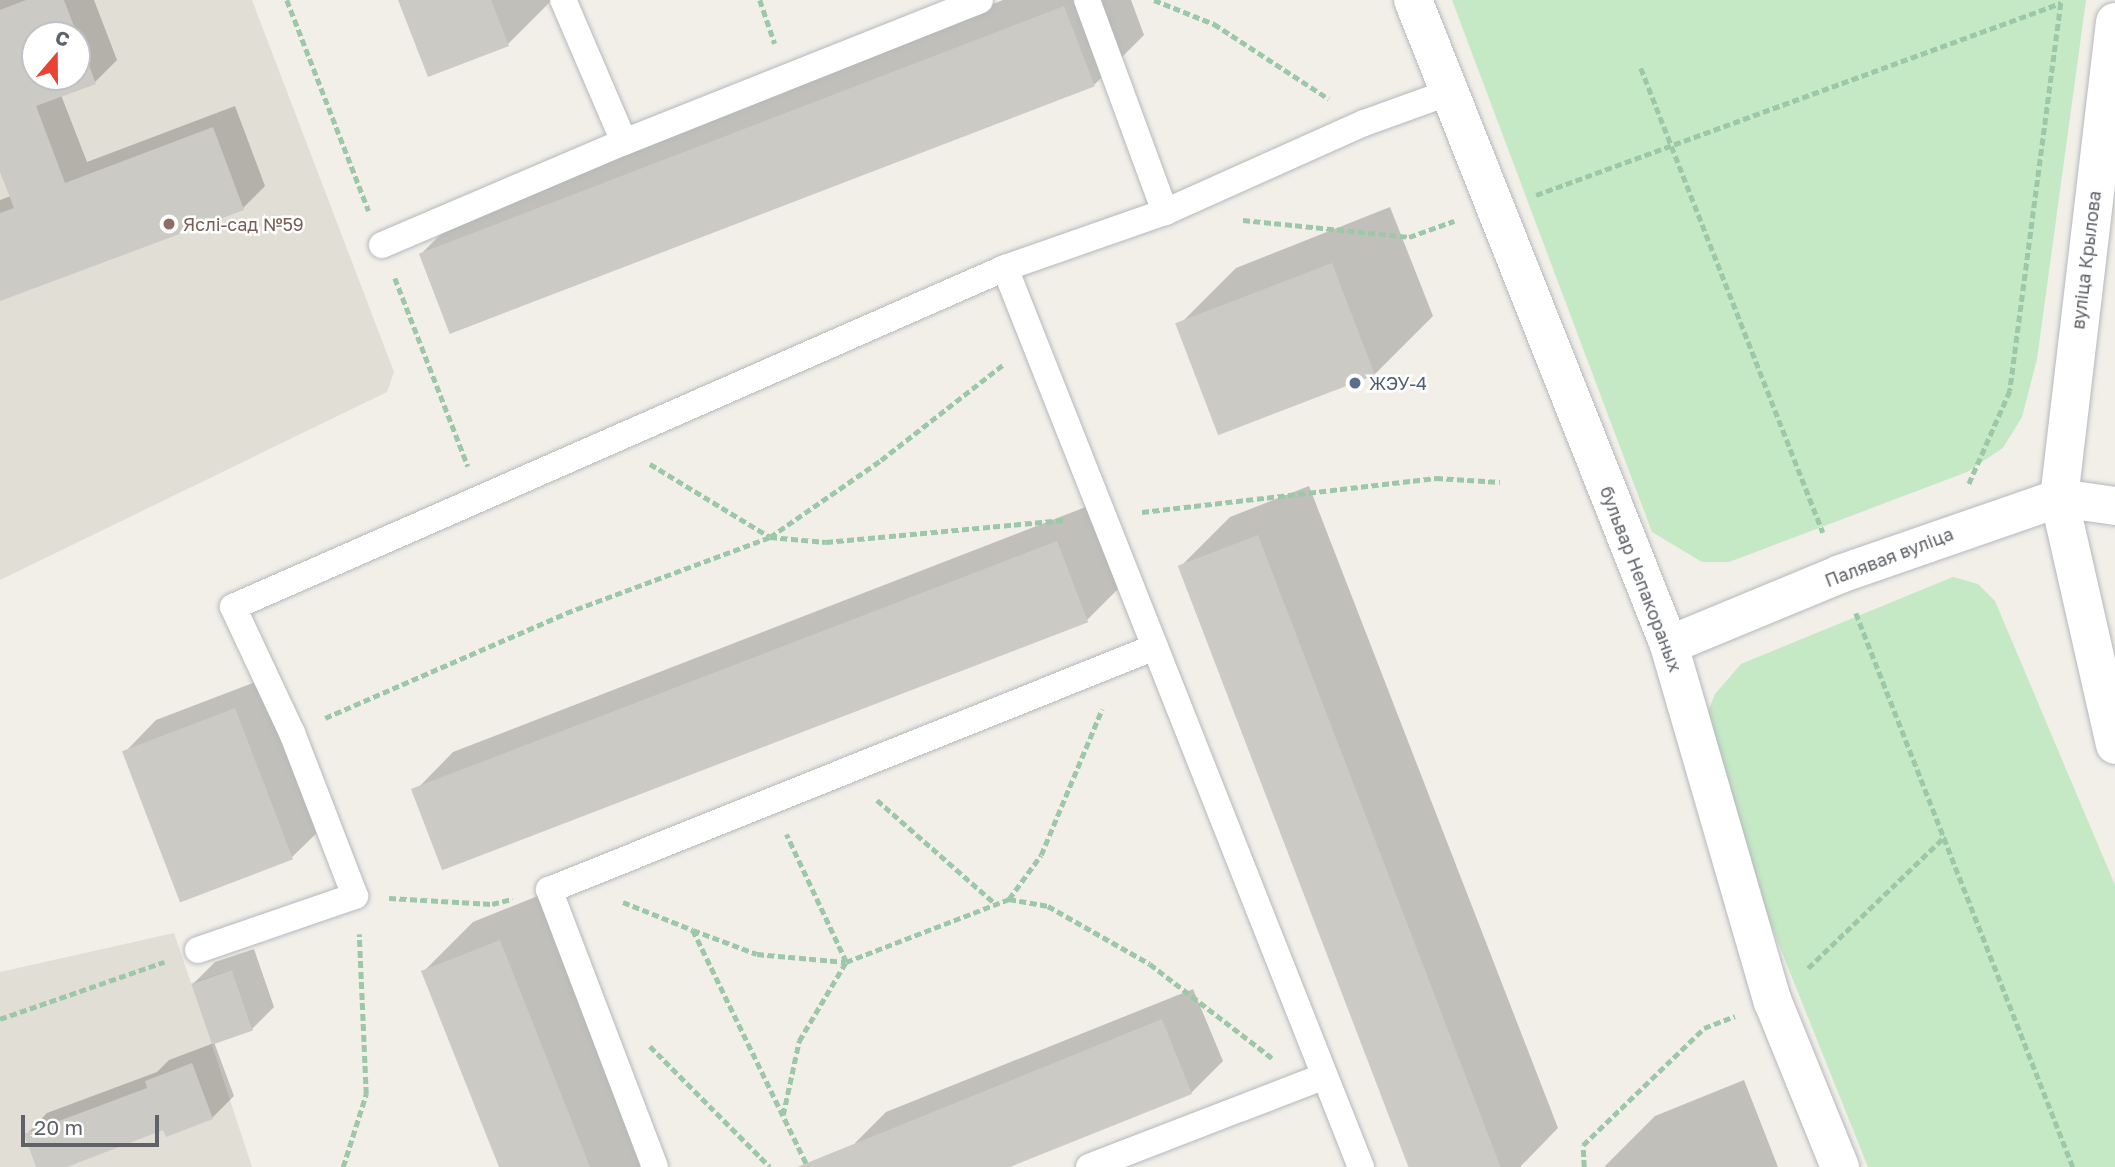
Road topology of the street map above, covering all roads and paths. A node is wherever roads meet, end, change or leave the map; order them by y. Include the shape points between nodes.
1 (563, 0) edge
2 (980, 0) edge
3 (1087, 0) edge
4 (1154, 0) edge
5 (1413, 0) edge
6 (2115, 22) edge
7 (1450, 92) junction
8 (1364, 123) junction
9 (624, 142) junction
10 (1493, 206) junction
11 (1165, 212) junction
12 (1233, 219) dead end
13 (382, 245) dead end
14 (1005, 268) junction
15 (1033, 340) junction
16 (608, 439) junction
17 (1500, 482) dead end
18 (1969, 484) dead end
19 (2059, 498) junction
20 (2115, 506) edge
21 (1104, 517) junction
22 (770, 537) junction
23 (1669, 645) junction
24 (1155, 647) junction
25 (1122, 661) junction
26 (292, 733) junction
27 (2115, 745) edge
28 (844, 772) junction
29 (771, 802) junction
30 (561, 886) junction
31 (355, 896) junction
32 (1009, 899) junction
33 (996, 904) junction
34 (693, 930) junction
35 (198, 950) joint
36 (846, 962) junction
37 (0, 1019) edge
38 (642, 1038) dead end
39 (1313, 1080) junction
40 (783, 1115) junction
41 (343, 1167) edge
42 (654, 1167) edge
43 (770, 1167) edge
44 (808, 1167) edge
45 (1089, 1167) edge
46 (1361, 1167) edge
47 (1840, 1167) edge

1 - 9 lane
2 - 9 lane
3 - 11 lane
4 - 8 path via 1214,24
5 - 7 main road, бульвар Непакораных
6 - 19 main road, вуліца Крылова
7 - 8 lane
7 - 10 main road, бульвар Непакораных
8 - 11 lane
9 - 13 lane
10 - 12 path via 1409,237
10 - 18 path via 1537,195 2062,3 2010,391
10 - 23 main road, бульвар Непакораных
11 - 14 lane
14 - 15 lane
14 - 16 lane
15 - 21 lane
15 - 22 path via 881,460
16 - 22 path
16 - 26 lane via 233,607
17 - 21 path via 1436,478
19 - 20 main road, Палявая вуліца
19 - 23 main road, Палявая вуліца via 1853,569
19 - 27 main road, вуліца Крылова
21 - 22 path via 826,542
21 - 24 lane
22 - 26 path via 566,613
23 - 47 main road, бульвар Непакораных via 1773,1002
24 - 25 lane
24 - 39 lane
25 - 28 lane
25 - 32 path via 1041,855
26 - 31 lane
28 - 29 lane
28 - 33 path
29 - 30 lane
29 - 36 path
30 - 31 path via 492,904
30 - 34 path
30 - 42 lane
31 - 35 lane
31 - 41 path via 365,979 366,1094
32 - 33 path
32 - 39 path via 1048,906 1150,964
33 - 36 path
34 - 36 path via 757,954
34 - 40 path
35 - 37 path
36 - 40 path via 799,1041
38 - 43 path
39 - 45 lane
39 - 46 lane
40 - 44 path

